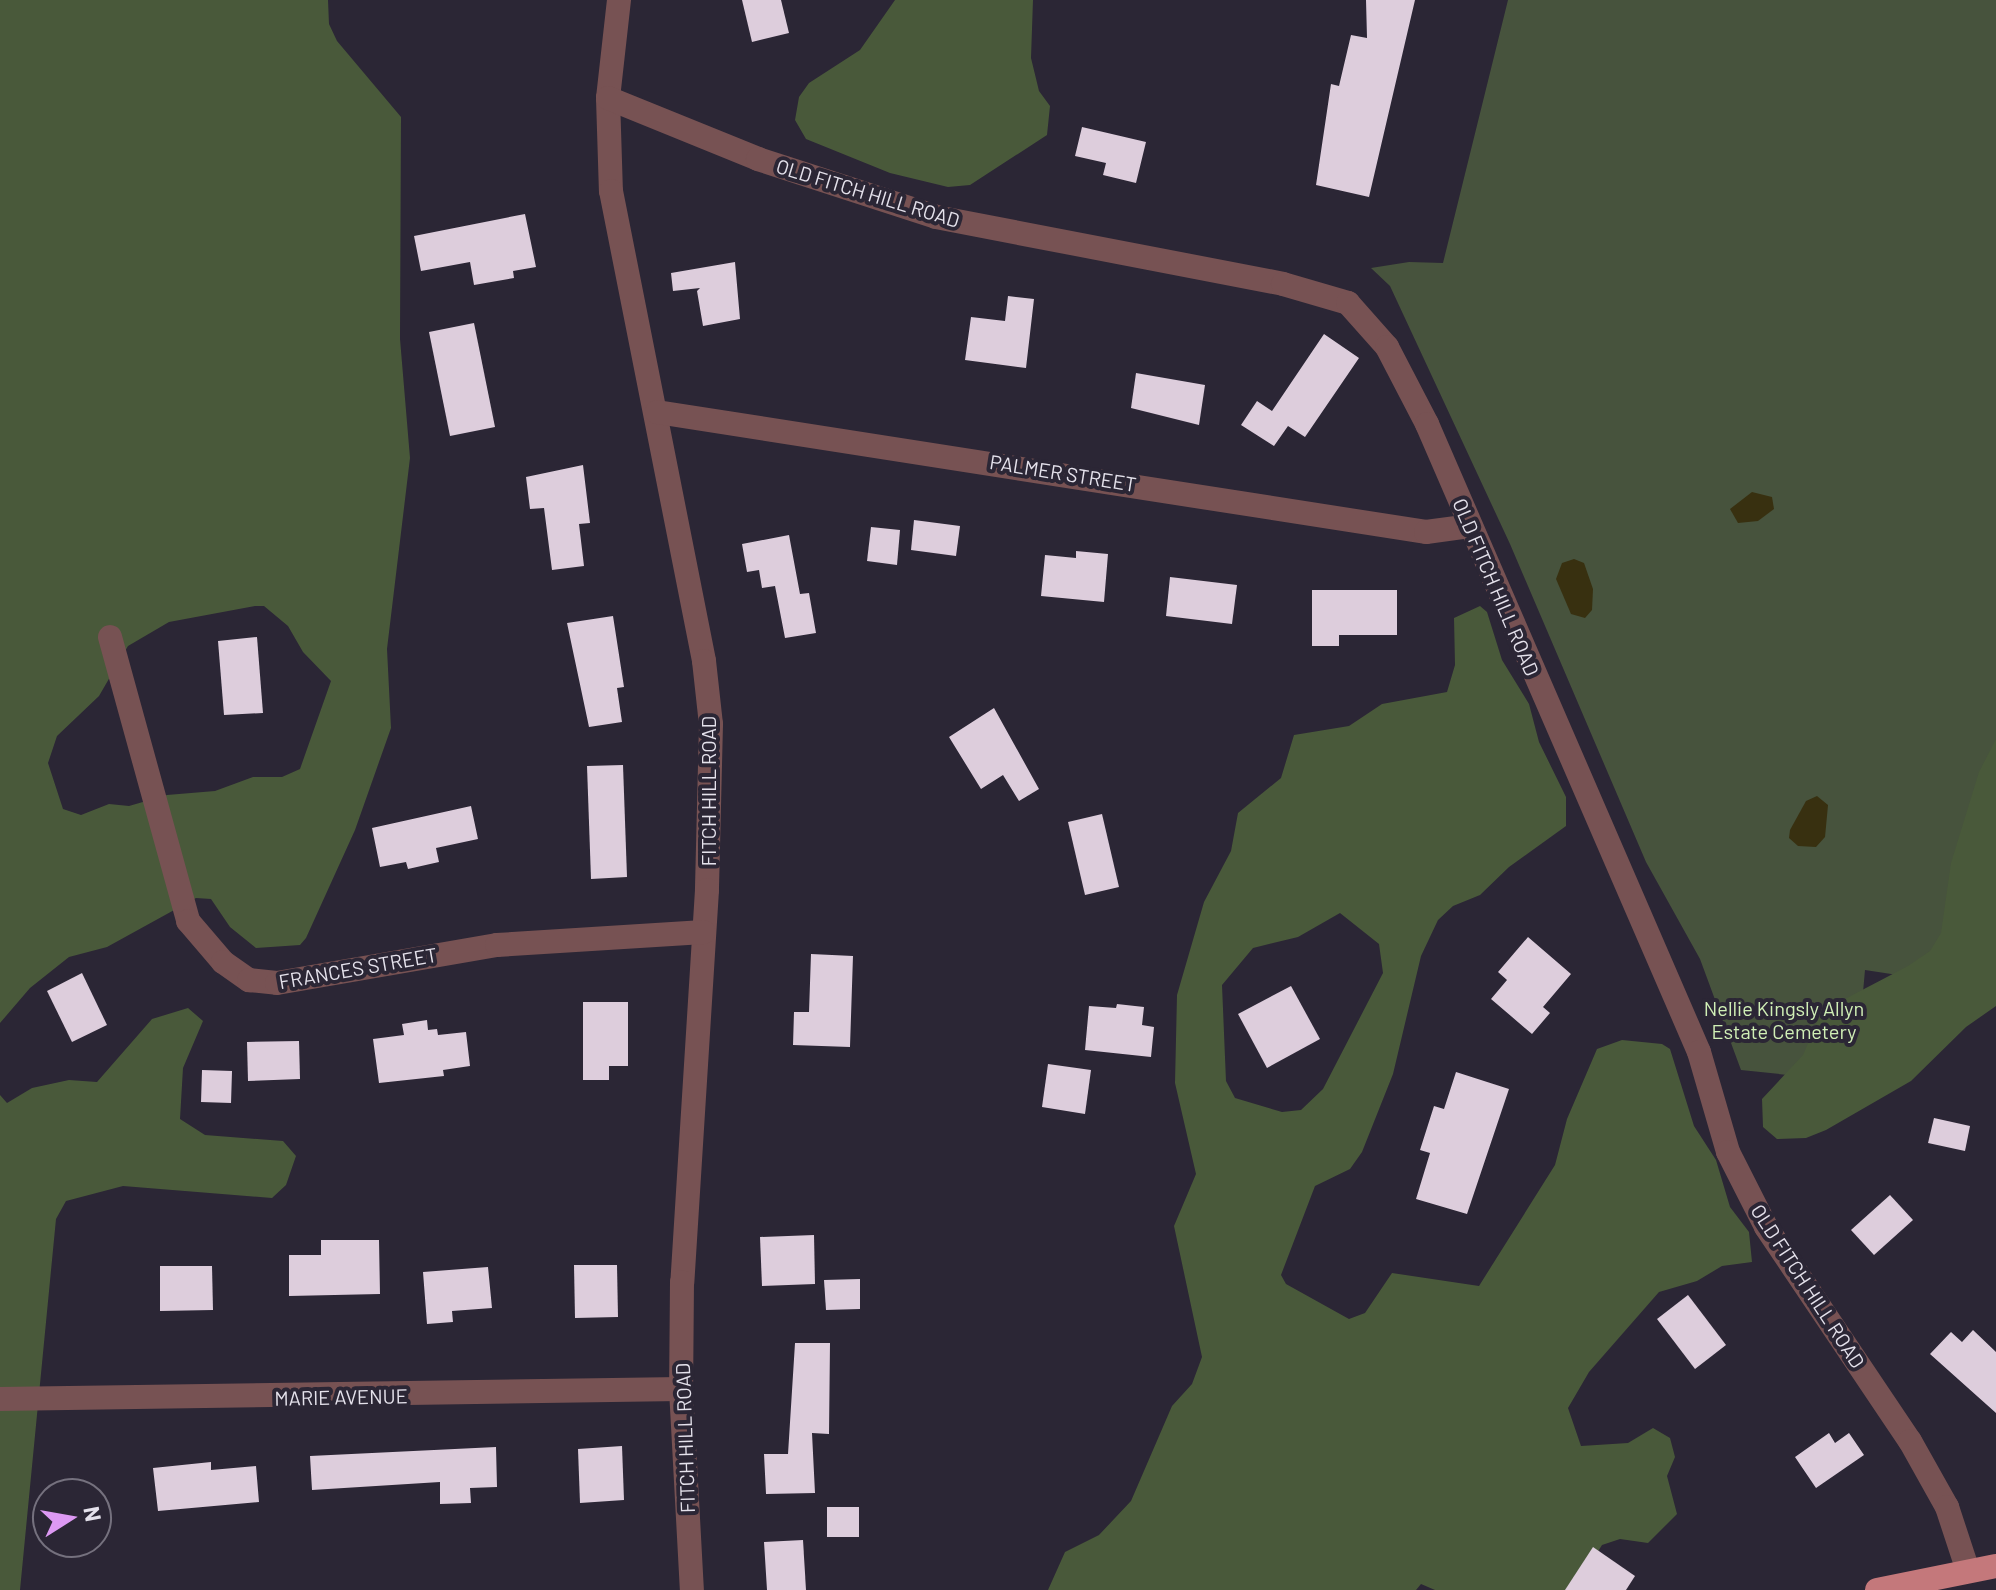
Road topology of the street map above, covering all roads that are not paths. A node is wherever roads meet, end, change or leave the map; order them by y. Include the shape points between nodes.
1 (619, 0) edge
2 (608, 98) junction
3 (657, 412) junction
4 (1470, 526) junction
5 (110, 637) dead end
6 (704, 932) junction
7 (681, 1389) junction
8 (0, 1399) edge
9 (1996, 1566) edge
10 (1967, 1568) junction
11 (692, 1590) edge
12 (1877, 1590) edge

1 - 2 street, FITCH HILL ROAD
2 - 3 street, FITCH HILL ROAD via 611,191
2 - 4 street, OLD FITCH HILL ROAD via 758,159 936,217 1283,284 1348,303 1387,347
3 - 4 street, PALMER STREET via 710,416 1426,532
3 - 6 street, FITCH HILL ROAD via 711,724
4 - 10 street, OLD FITCH HILL ROAD via 1699,1052 1728,1152 1766,1227 1910,1441 1947,1507
5 - 6 street, FRANCES STREET via 188,921 223,962 249,980 277,983 497,945
6 - 7 street, FITCH HILL ROAD via 682,1282
7 - 8 street, MARIE AVENUE
7 - 11 street, FITCH HILL ROAD
9 - 10 main road
10 - 12 main road

